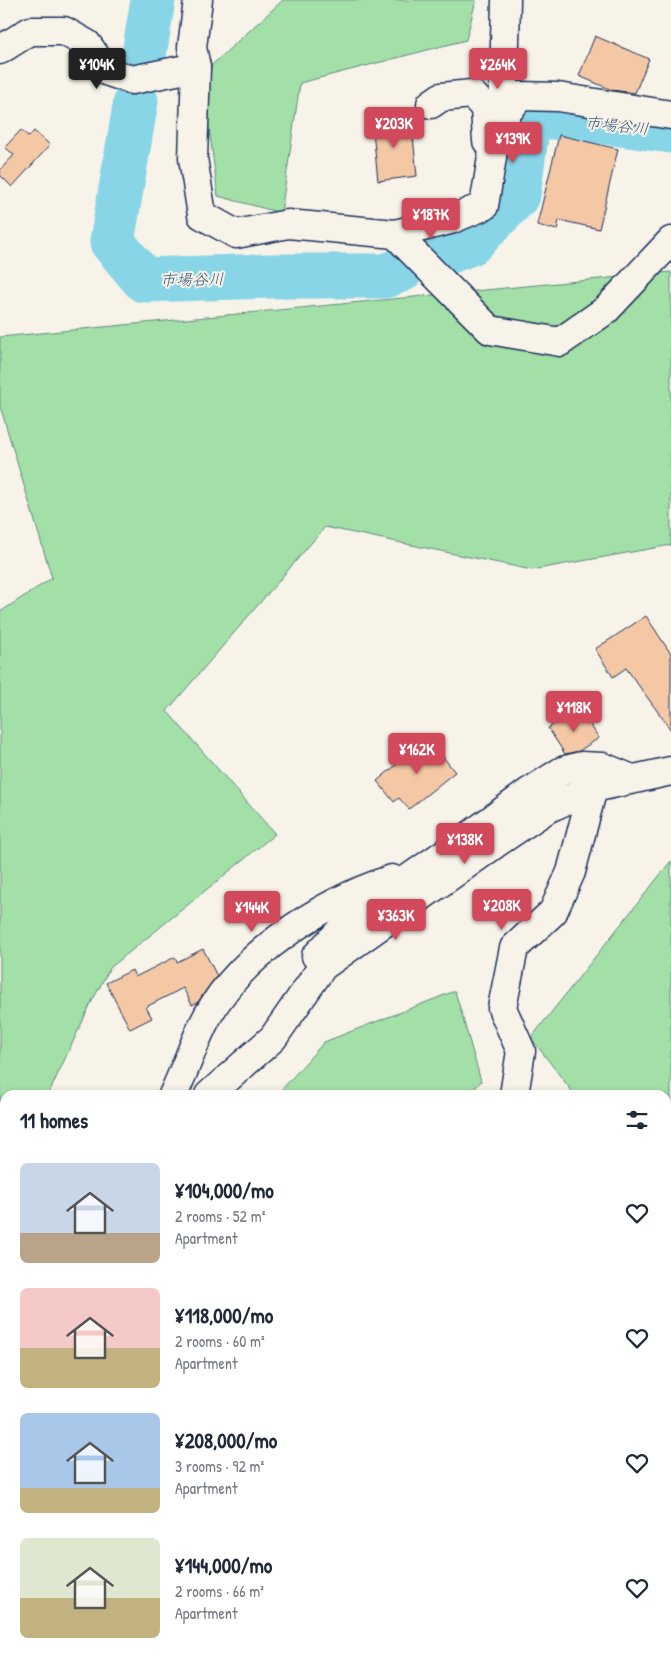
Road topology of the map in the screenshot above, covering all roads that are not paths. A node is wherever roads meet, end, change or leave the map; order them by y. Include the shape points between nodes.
1 (198, 0) edge
2 (506, 0) edge
3 (0, 50) edge
4 (196, 67) junction
5 (431, 104) dead end
6 (671, 115) edge
7 (498, 125) junction
8 (489, 177) junction
9 (395, 234) junction
10 (671, 241) edge
11 (671, 771) edge
12 (632, 779) junction
13 (594, 788) junction
14 (421, 869) junction
15 (311, 984) junction
16 (176, 1090) edge
17 (215, 1090) edge
18 (515, 1090) edge

1 - 4 street via 192,47
2 - 7 street via 504,84
3 - 4 street via 30,31 64,31 87,44 106,71 132,80
4 - 9 street via 193,158 202,215 236,234 288,224
5 - 8 street via 442,97 472,94 485,108
6 - 7 street via 558,97 520,96
7 - 8 street
8 - 9 street via 484,206 450,220
9 - 10 street via 490,330 560,342 606,310
11 - 12 street
12 - 13 street
12 - 14 street via 603,767 580,766 562,771
13 - 15 street via 547,809 495,844 322,966
13 - 18 street via 571,872 554,912 514,948 502,1008 522,1051
14 - 15 street via 344,927 314,958
14 - 16 street via 368,887 317,914 281,936 248,965 224,992 203,1024
15 - 17 street via 274,1038

